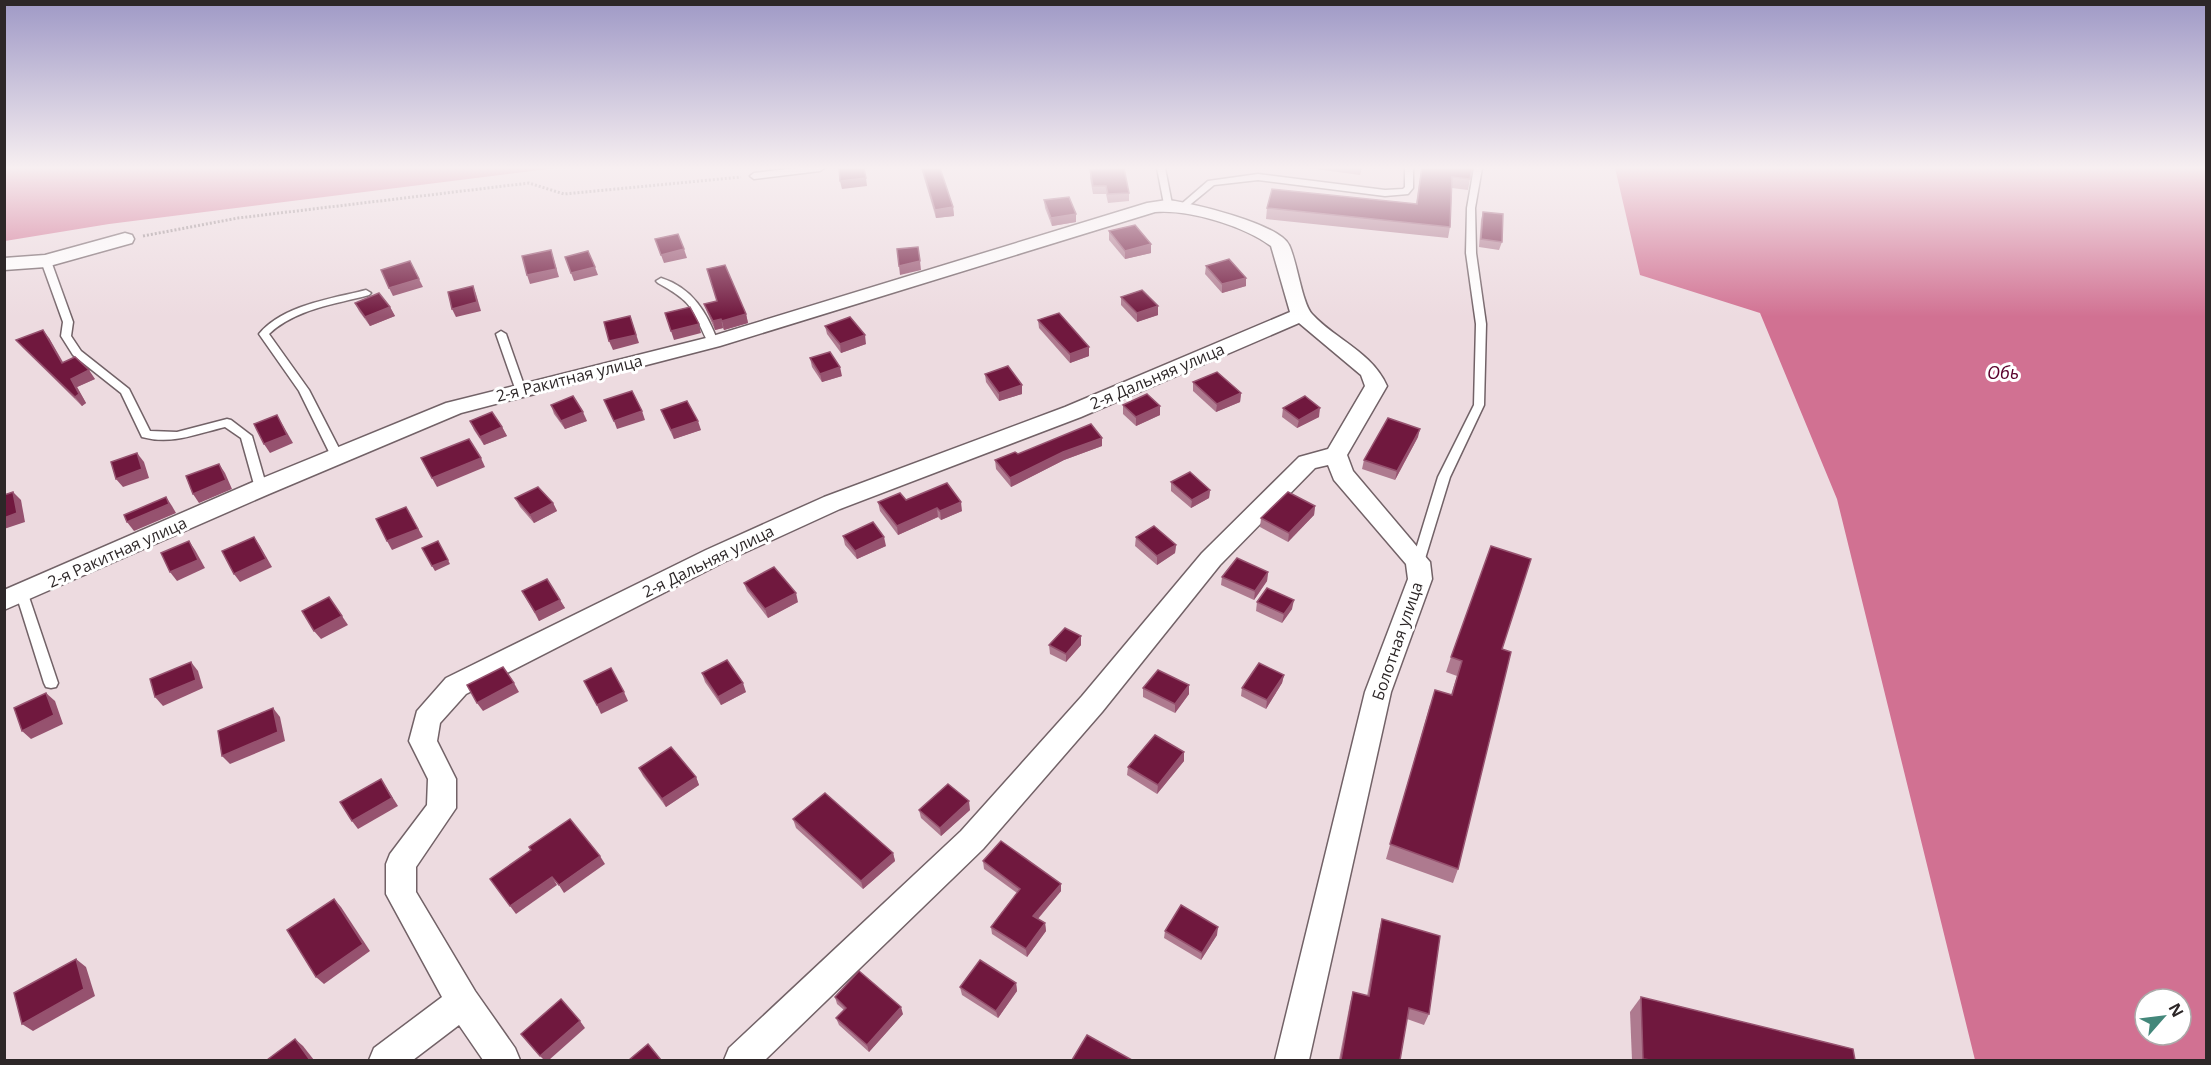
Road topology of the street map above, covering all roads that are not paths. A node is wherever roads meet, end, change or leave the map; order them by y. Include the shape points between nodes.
1 (1129, 218) edge
2 (1207, 218) edge
3 (1471, 218) edge
4 (125, 239) road end
5 (46, 261) junction
6 (4, 264) edge
7 (661, 282) dead end
8 (366, 293) dead end
9 (1301, 315) junction
10 (501, 334) dead end
11 (712, 342) junction
12 (520, 391) junction
13 (1336, 455) junction
14 (338, 458) junction
15 (261, 488) junction
16 (1418, 562) junction
17 (13, 598) edge
18 (51, 683) dead end
19 (463, 1002) junction
20 (386, 1060) edge
21 (502, 1060) edge
22 (741, 1060) edge
23 (1292, 1060) edge

1 - 11 street, 2-я Ракитная улица
2 - 9 street via 1269,236 1280,244
3 - 16 lane via 1471,253 1481,324 1479,405 1444,477
4 - 5 street
5 - 6 street
5 - 15 lane via 68,322 66,336 77,353 125,391 147,434 162,439 179,438 227,423 246,436
7 - 11 lane via 690,296 704,317
8 - 14 lane via 291,316 270,326 264,334 304,390
9 - 13 street via 1370,372 1376,386
9 - 19 street, 2-я Дальняя улица via 1073,412 832,503 715,556 456,686 427,719 423,741 442,778 441,808 401,864 401,894
10 - 12 lane
11 - 12 street, 2-я Ракитная улица
12 - 14 street, 2-я Ракитная улица via 454,408
13 - 16 street, Болотная улица via 1342,474
13 - 22 street via 1307,462 1219,551 972,840
14 - 15 street, 2-я Ракитная улица
15 - 17 street, 2-я Ракитная улица
16 - 23 street, Болотная улица via 1420,579 1378,692
17 - 18 lane
19 - 20 street
19 - 21 street, 2-я Дальняя улица

